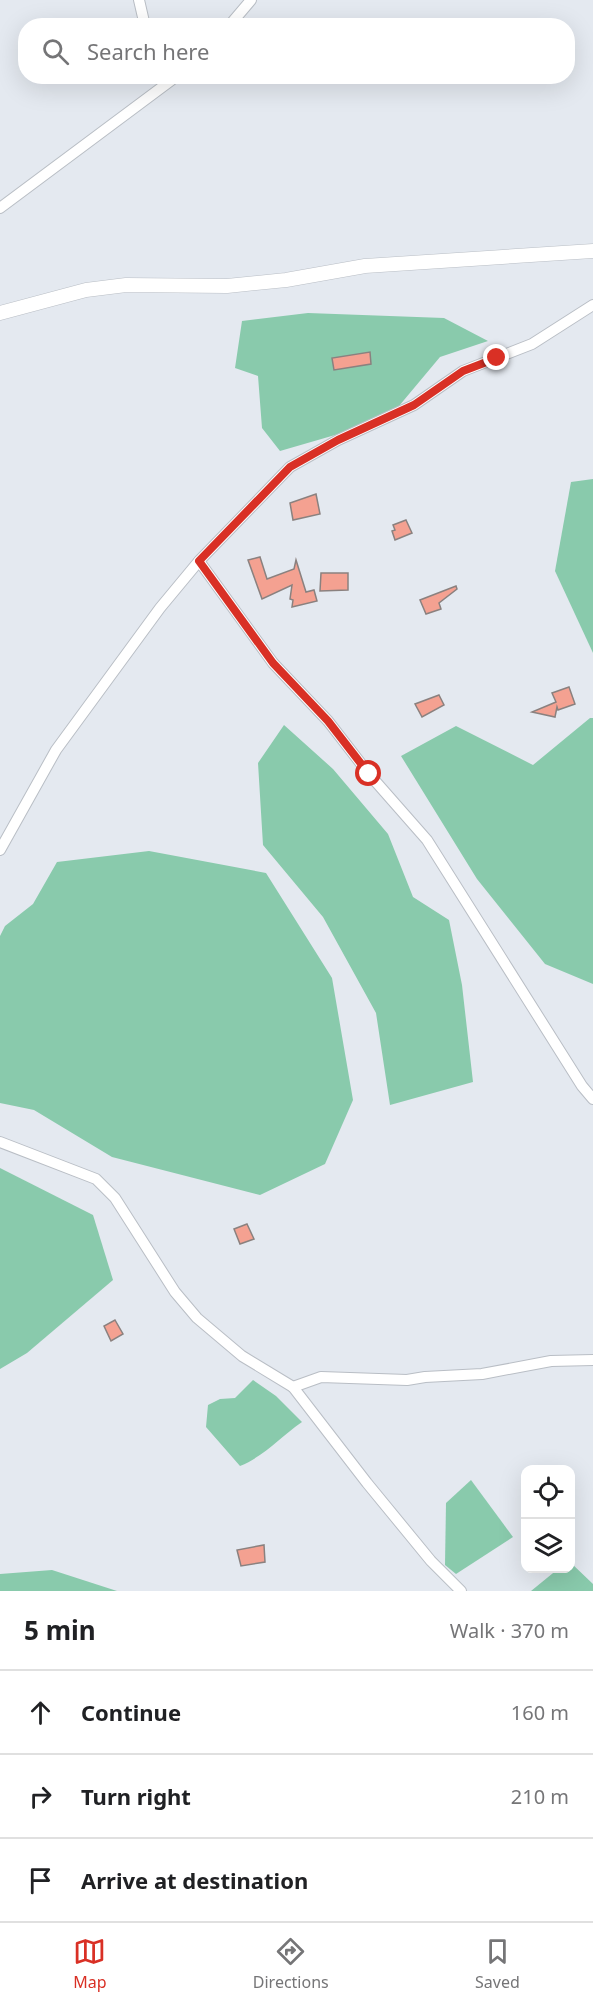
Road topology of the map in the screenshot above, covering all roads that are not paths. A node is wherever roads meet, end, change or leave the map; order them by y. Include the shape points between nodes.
1 (139, 0) edge
2 (251, 0) edge
3 (143, 18) edge
4 (236, 18) edge
5 (156, 84) edge
6 (0, 208) edge
7 (593, 251) edge
8 (593, 305) edge
9 (0, 313) edge
10 (199, 561) junction
11 (0, 850) edge
12 (593, 1099) edge
13 (0, 1142) edge
14 (593, 1360) edge
15 (293, 1387) junction
16 (461, 1591) edge

1 - 3 street
2 - 4 street
5 - 6 street
7 - 9 street via 365,266 227,286 126,285 86,290
8 - 10 street via 532,344 463,371 414,405 290,467
10 - 11 street via 56,750
10 - 12 street via 273,663 328,721 427,840
13 - 15 street via 96,1179 115,1198 175,1292 197,1318 242,1356
14 - 15 street via 551,1361 482,1374 407,1380 321,1377
15 - 16 street via 431,1561

